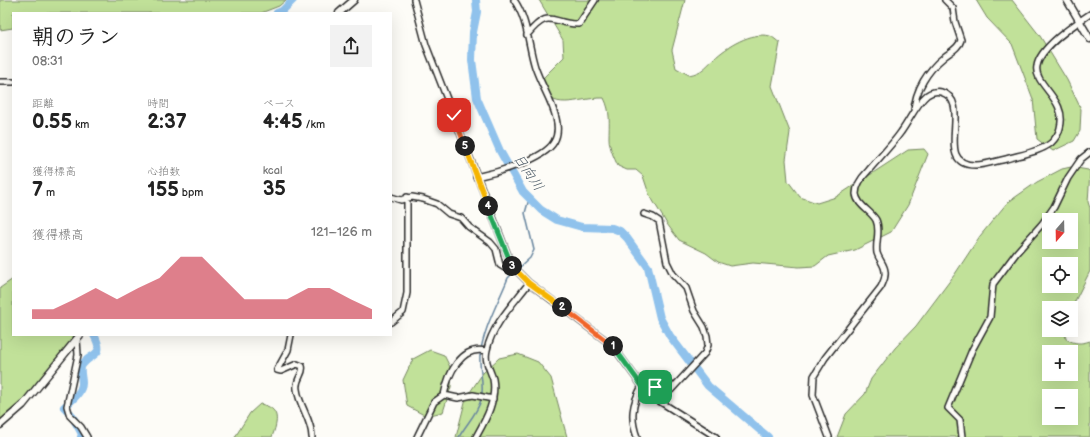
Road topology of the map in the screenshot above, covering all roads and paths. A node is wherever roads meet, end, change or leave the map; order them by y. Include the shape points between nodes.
1 (354, 0) edge
2 (414, 0) edge
3 (514, 0) edge
4 (595, 0) edge
5 (945, 0) edge
6 (1067, 0) edge
7 (340, 12) edge
8 (1090, 14) edge
9 (1080, 20) junction
10 (527, 35) junction
11 (1090, 39) edge
12 (0, 82) edge
13 (12, 82) edge
14 (914, 112) junction
15 (1090, 152) edge
16 (476, 177) junction
17 (392, 197) edge
18 (407, 197) junction
19 (644, 214) dead end
20 (514, 268) junction
21 (529, 283) junction
22 (392, 321) edge
23 (292, 336) edge
24 (79, 337) edge
25 (486, 351) junction
26 (644, 388) junction
27 (444, 395) junction
28 (493, 399) junction
29 (0, 425) edge
30 (87, 437) edge
31 (312, 437) edge
32 (417, 437) edge
33 (476, 437) edge
34 (637, 437) edge
35 (716, 437) edge
36 (828, 437) edge
37 (962, 437) edge

1 - 7 main road
2 - 16 street via 426,45
3 - 10 street via 522,14
4 - 10 street via 579,24 544,19
5 - 14 street via 953,8 956,27 961,36 960,42 936,65 923,82 915,98
6 - 9 main road
8 - 9 street
9 - 11 main road
9 - 14 street via 1042,54 1037,64 1037,74 1054,97 1061,117 1059,130 1048,145 997,161 971,165 958,159 954,152 955,113 948,95 938,91 927,95
10 - 16 street via 540,81 554,112 557,134 553,144 547,149 515,166
12 - 13 street
14 - 36 street via 887,151 863,176 857,188 858,199 872,214 878,227 877,253 885,270 885,278 881,287 825,358 814,376 813,395
15 - 37 street via 1080,159 1054,207 1016,252 994,284 990,317 948,408 960,420
16 - 20 street
17 - 18 street via 401,200
18 - 20 street via 437,204 449,214 461,218 496,249 503,268 510,271
18 - 22 street via 407,293 403,312
19 - 26 street via 657,219 660,224 667,262 673,274 689,293 694,312 706,332 708,345 703,356 671,390
20 - 21 street
21 - 25 street via 497,327
21 - 26 street via 612,345
23 - 31 street via 288,350 277,370 281,371 297,364 302,366 296,386
24 - 29 main road via 23,405
24 - 30 street via 76,366 67,406 70,416
25 - 27 street via 471,350 461,357 445,387
25 - 28 street via 486,362 493,384
26 - 34 street via 633,408 633,424
26 - 35 street via 668,407
27 - 28 street via 458,398 474,395
27 - 32 street via 434,402
28 - 33 street

